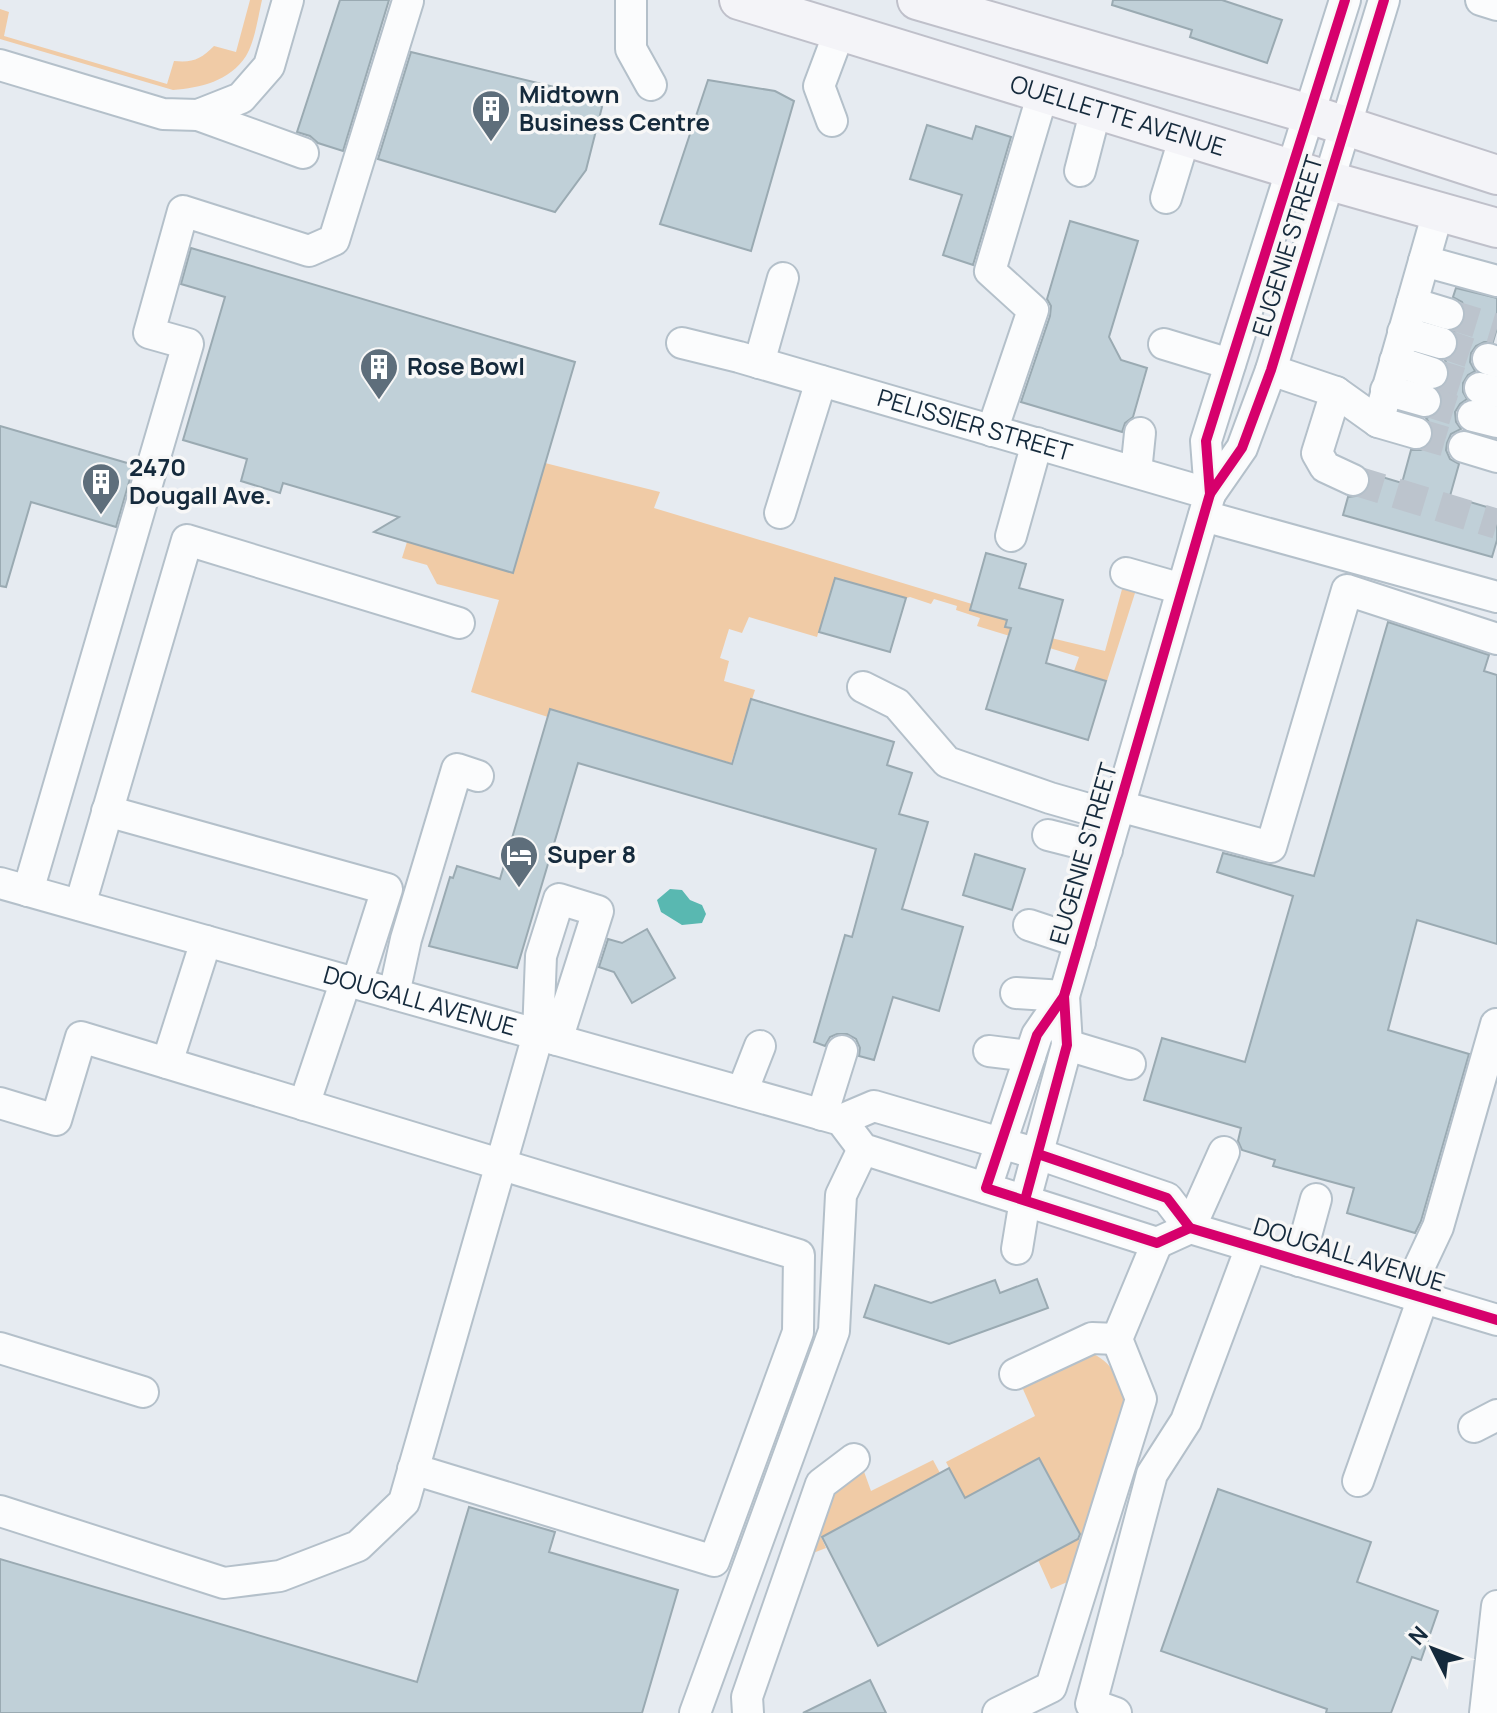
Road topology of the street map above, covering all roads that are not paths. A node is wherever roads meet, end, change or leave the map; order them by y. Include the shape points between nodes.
1 (288, 0) edge
2 (631, 0) edge
3 (739, 0) edge
4 (1345, 0) edge
5 (1384, 0) edge
6 (1481, 0) edge
7 (408, 1) edge
8 (935, 3) edge
9 (1497, 5) edge
10 (840, 30) junction
11 (0, 65) edge
12 (651, 85) dead end
13 (1043, 93) junction
14 (1096, 109) junction
15 (1309, 114) junction
16 (198, 115) junction
17 (832, 121) dead end
18 (1346, 126) junction
19 (1185, 136) junction
20 (303, 153) dead end
21 (1293, 169) junction
22 (1080, 171) dead end
23 (1497, 175) edge
24 (1330, 181) junction
25 (1166, 198) dead end
26 (1438, 212) junction
27 (1497, 228) edge
28 (1424, 261) junction
29 (783, 278) dead end
30 (1497, 281) edge
31 (1412, 303) junction
32 (682, 343) dead end
33 (1164, 344) dead end
34 (1399, 346) junction
35 (749, 360) junction
36 (1230, 364) junction
37 (1271, 370) junction
38 (821, 381) junction
39 (1386, 390) junction
40 (1336, 392) junction
41 (1378, 422) junction
42 (992, 431) junction
43 (1140, 433) dead end
44 (1416, 433) tunnel mouth
45 (1037, 443) junction
46 (1464, 447) tunnel mouth
47 (1497, 457) edge
48 (1136, 472) junction
49 (1353, 480) tunnel mouth
50 (1207, 505) junction
51 (780, 513) dead end
52 (1011, 536) dead end
53 (1126, 573) dead end
54 (1182, 589) junction
55 (1497, 597) edge
56 (459, 623) dead end
57 (1497, 639) edge
58 (863, 687) dead end
59 (478, 776) dead end
60 (107, 811) junction
61 (1118, 812) junction
62 (1048, 835) dead end
63 (1107, 850) junction
64 (14, 887) edge
65 (80, 905) junction
66 (1029, 925) dead end
67 (206, 941) junction
68 (1080, 942) junction
69 (352, 982) junction
70 (1016, 993) dead end
71 (394, 994) junction
72 (1064, 996) junction
73 (1496, 1024) edge
74 (547, 1037) junction
75 (1067, 1045) junction
76 (760, 1046) dead end
77 (842, 1051) dead end
78 (989, 1051) dead end
79 (1030, 1056) junction
80 (167, 1063) junction
81 (1130, 1064) dead end
82 (742, 1092) junction
83 (0, 1103) edge
84 (304, 1105) junction
85 (832, 1117) junction
86 (1001, 1143) junction
87 (863, 1149) junction
88 (1224, 1152) dead end
89 (1038, 1154) junction
90 (501, 1165) junction
91 (986, 1188) junction
92 (1316, 1199) dead end
93 (1025, 1200) junction
94 (1190, 1228) junction
95 (1157, 1243) junction
96 (1251, 1247) junction
97 (1017, 1249) dead end
98 (1299, 1261) junction
99 (1415, 1296) junction
100 (1497, 1320) edge
101 (1117, 1339) junction
102 (0, 1348) edge
103 (1015, 1374) dead end
104 (143, 1392) dead end
105 (854, 1459) dead end
106 (413, 1469) junction
107 (1358, 1481) dead end
108 (0, 1511) edge
109 (1497, 1606) edge
110 (695, 1713) edge
111 (748, 1713) edge
112 (998, 1713) edge
113 (1116, 1713) edge
114 (1485, 1713) edge

1 - 16 street via 269,66 241,98
2 - 12 street via 631,49
3 - 10 main road, OUELLETTE AVENUE
4 - 15 street, EUGENIE STREET
5 - 18 street, EUGENIE STREET
6 - 9 street
7 - 64 street via 334,240 309,251 183,211 149,333 188,344
8 - 15 main road
10 - 13 main road, OUELLETTE AVENUE
10 - 17 street via 819,86
11 - 16 street via 163,114
13 - 14 main road, OUELLETTE AVENUE
13 - 42 street via 990,271 1033,310
14 - 19 main road, OUELLETTE AVENUE
14 - 22 street
15 - 18 main road
15 - 21 street, EUGENIE STREET
16 - 20 street
18 - 23 main road
18 - 24 street, EUGENIE STREET
19 - 21 main road, OUELLETTE AVENUE
19 - 25 street
21 - 24 main road, OUELLETTE AVENUE
21 - 36 street, EUGENIE STREET
24 - 26 main road, OUELLETTE AVENUE
24 - 37 street, EUGENIE STREET
26 - 27 main road, OUELLETTE AVENUE
26 - 28 street
28 - 30 street
28 - 31 street
29 - 35 street
31 - 34 street
31 - 34 street via 1445,329
32 - 35 street, PELISSIER STREET
33 - 36 street
34 - 39 street
34 - 39 street via 1429,387
35 - 38 street, PELISSIER STREET
36 - 50 street, EUGENIE STREET via 1206,441
37 - 40 street
37 - 50 street, EUGENIE STREET via 1242,448
38 - 42 street, PELISSIER STREET
38 - 51 street
39 - 41 street
40 - 41 street
40 - 49 street via 1317,453 1325,467
41 - 44 street
42 - 45 street, PELISSIER STREET
43 - 48 street
45 - 48 street, PELISSIER STREET
45 - 52 street
46 - 47 street
48 - 50 street, PELISSIER STREET
50 - 54 street, EUGENIE STREET
50 - 55 street, PELISSIER STREET
53 - 54 street
54 - 61 street, EUGENIE STREET
56 - 60 street via 187,540
57 - 61 street via 1347,590 1271,847
58 - 61 street via 897,704 947,762 1050,798
59 - 71 street via 457,769
60 - 65 street
60 - 69 street via 387,889
61 - 63 street, EUGENIE STREET
62 - 63 street
63 - 68 street, EUGENIE STREET
64 - 65 street, DOUGALL AVENUE
65 - 67 street, DOUGALL AVENUE
66 - 68 street
67 - 69 street, DOUGALL AVENUE
67 - 80 street
68 - 72 street, EUGENIE STREET
69 - 71 street, DOUGALL AVENUE
69 - 84 street
70 - 72 street
71 - 74 street, DOUGALL AVENUE
72 - 75 street, EUGENIE STREET
72 - 79 street, EUGENIE STREET via 1037,1035
73 - 99 street
74 - 82 street, DOUGALL AVENUE
74 - 90 street
75 - 81 street
75 - 89 street, EUGENIE STREET
76 - 82 street
77 - 85 street
78 - 79 street
79 - 86 street, EUGENIE STREET
80 - 83 street via 81,1037 56,1120
80 - 84 street
82 - 85 street, DOUGALL AVENUE
84 - 90 street
85 - 86 street via 874,1106
85 - 87 street
86 - 89 street
86 - 91 street, EUGENIE STREET
87 - 91 street
87 - 110 street via 841,1195 834,1331
88 - 94 street
89 - 93 street, EUGENIE STREET
89 - 94 street via 1167,1198
90 - 106 street
90 - 106 street via 799,1255 798,1332 714,1561
91 - 93 street
92 - 98 street
93 - 95 street
93 - 97 street, EUGENIE STREET
94 - 95 street
94 - 96 street, DOUGALL AVENUE
95 - 101 street
96 - 98 street, DOUGALL AVENUE
96 - 113 street via 1186,1421 1152,1474 1091,1704
98 - 99 street, DOUGALL AVENUE
99 - 100 street, DOUGALL AVENUE
99 - 107 street
101 - 103 street via 1092,1338
101 - 112 street via 1141,1399 1051,1687
102 - 104 street
105 - 111 street via 821,1484 747,1697
106 - 108 street via 404,1502 358,1546 280,1576 224,1583
109 - 114 street

